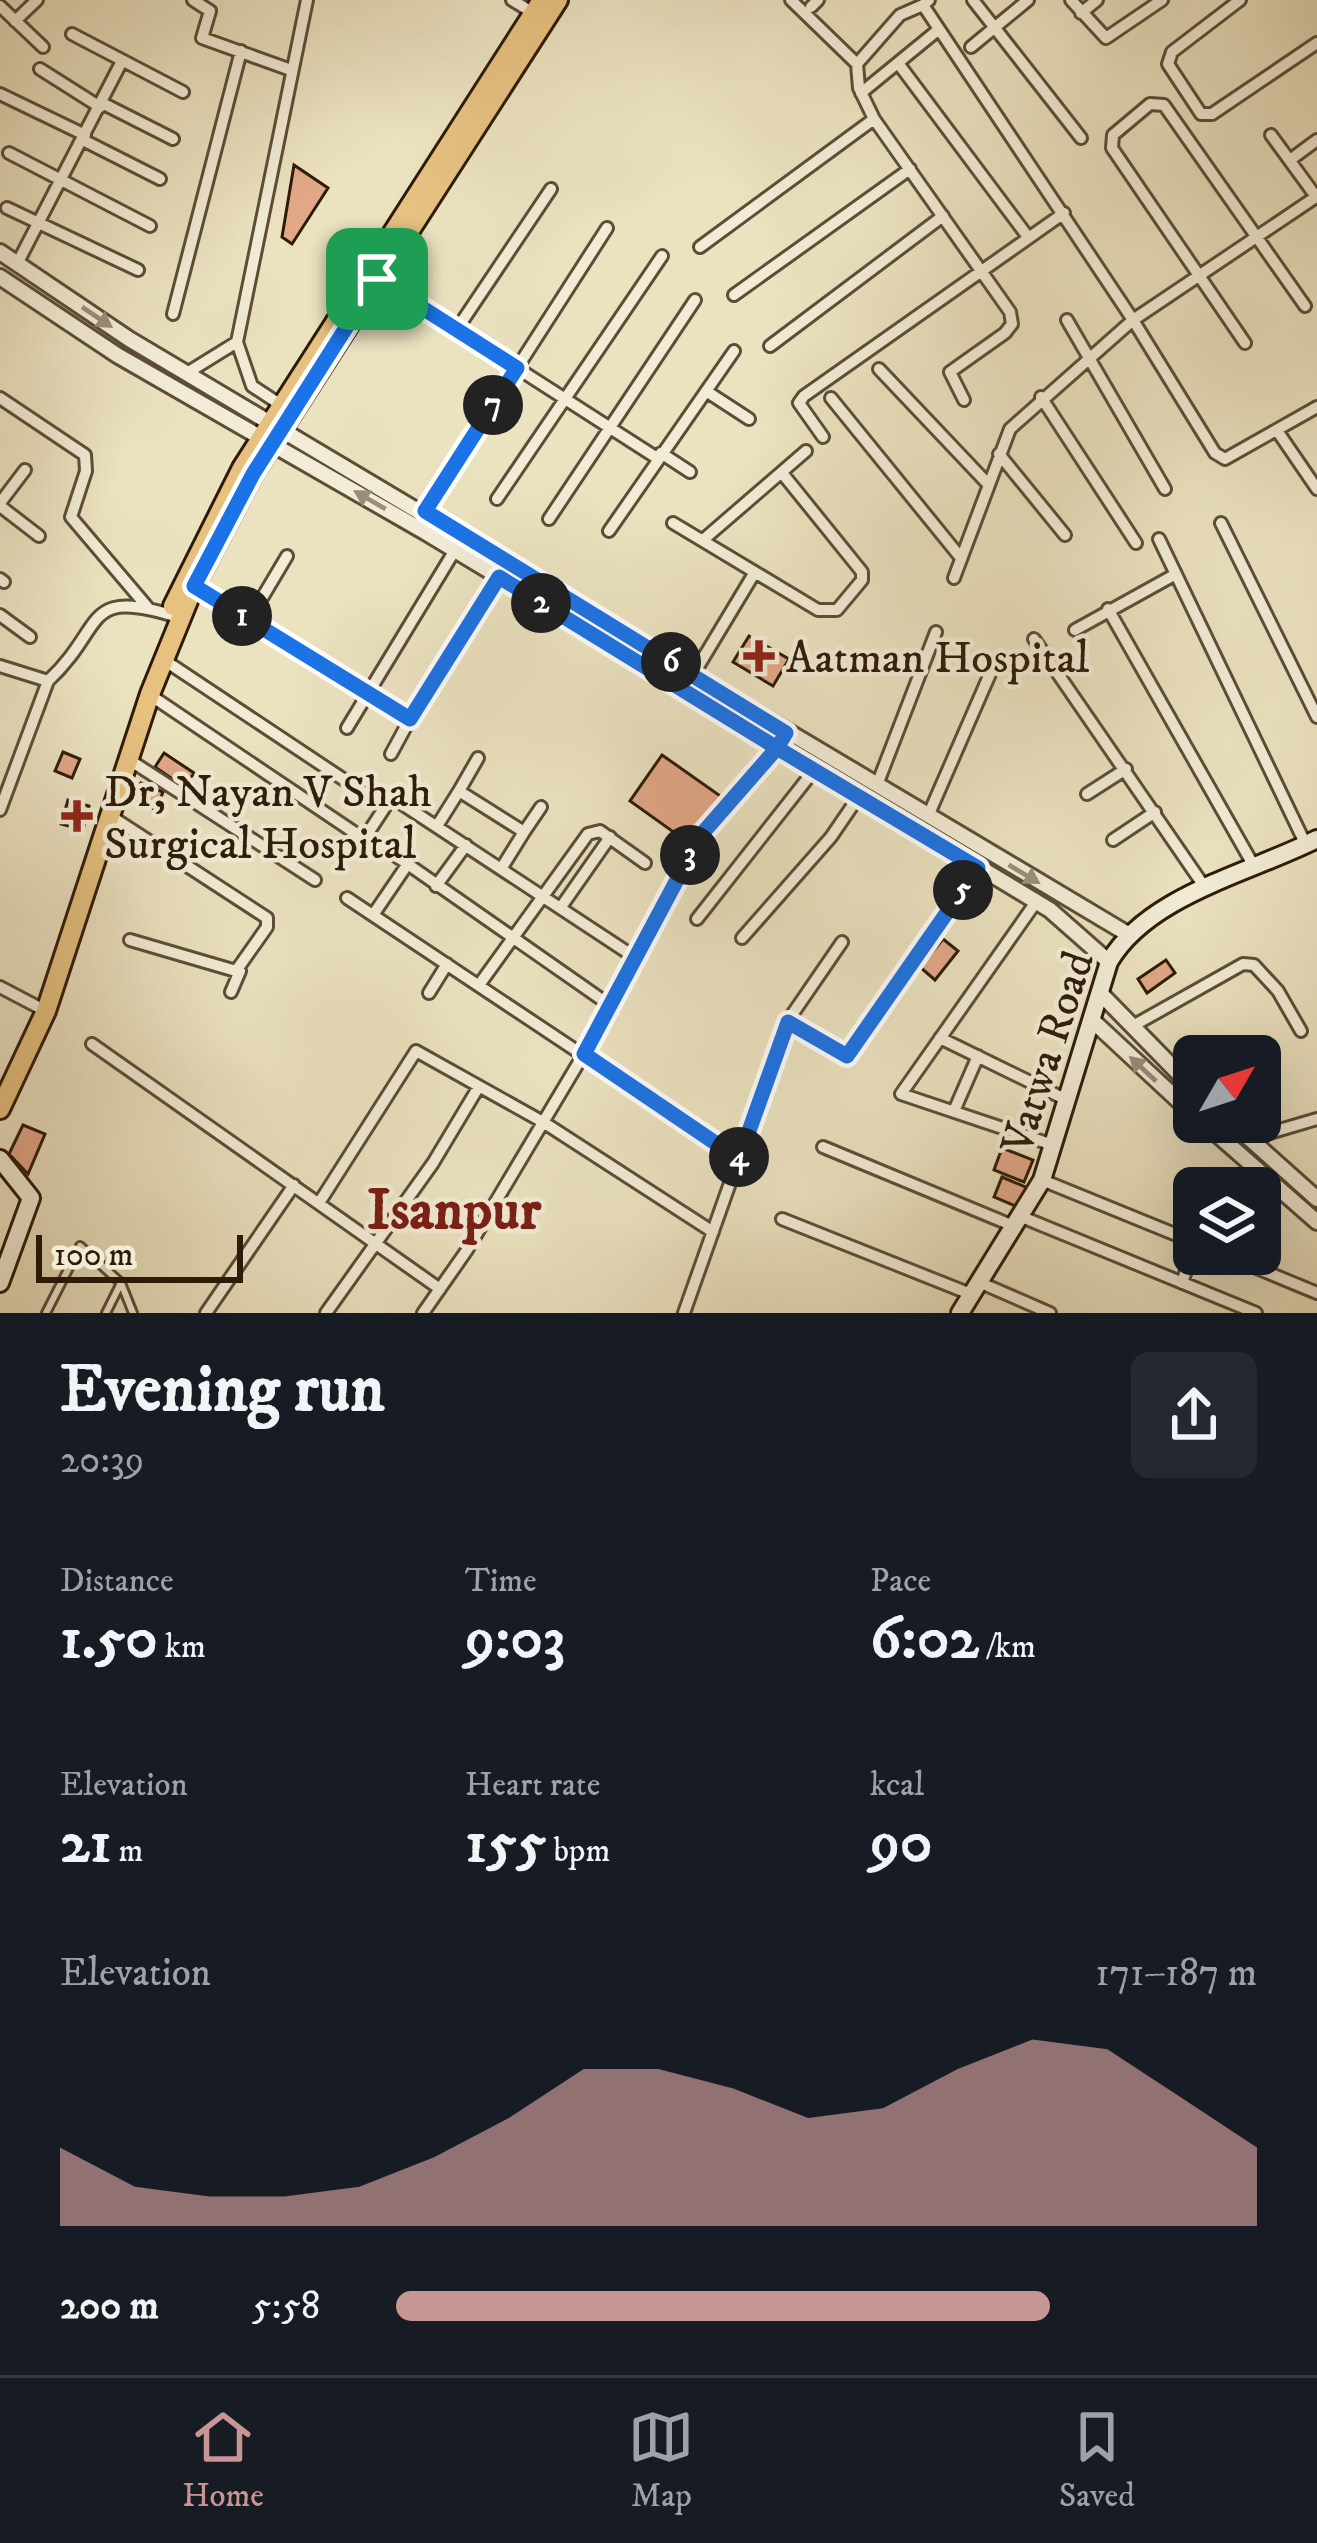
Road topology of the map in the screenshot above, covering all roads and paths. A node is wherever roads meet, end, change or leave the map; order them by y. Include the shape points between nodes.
1 (37, 0) edge
2 (193, 0) edge
3 (307, 0) edge
4 (512, 0) edge
5 (558, 0) edge
6 (791, 0) edge
7 (973, 0) edge
8 (1028, 0) edge
9 (1071, 0) edge
10 (1097, 0) edge
11 (1162, 0) edge
12 (1240, 0) edge
13 (926, 2) edge
14 (0, 6) edge
15 (540, 11) edge
16 (1081, 13) junction
17 (16, 21) junction
18 (996, 27) junction
19 (938, 30) junction
20 (72, 34) dead end
21 (1317, 43) edge
22 (43, 47) dead end
23 (971, 47) dead end
24 (242, 51) junction
25 (122, 61) junction
26 (898, 63) junction
27 (856, 64) junction
28 (40, 69) dead end
29 (291, 70) junction
30 (183, 92) dead end
31 (861, 93) junction
32 (0, 94) edge
33 (101, 105) junction
34 (874, 119) junction
35 (1271, 135) dead end
36 (84, 138) junction
37 (1081, 138) dead end
38 (173, 139) dead end
39 (1317, 140) edge
40 (9, 153) dead end
41 (1290, 160) junction
42 (910, 170) junction
43 (160, 179) dead end
44 (61, 180) junction
45 (551, 189) dead end
46 (1317, 198) edge
47 (7, 208) dead end
48 (1064, 213) junction
49 (943, 216) junction
50 (38, 223) junction
51 (150, 226) dead end
52 (607, 228) dead end
53 (1259, 236) junction
54 (1028, 237) junction
55 (700, 247) dead end
56 (0, 252) edge
57 (662, 256) dead end
58 (17, 264) junction
59 (980, 269) junction
60 (138, 270) dead end
61 (372, 275) junction
62 (1200, 275) junction
63 (0, 277) edge
64 (734, 295) dead end
65 (694, 300) dead end
66 (1305, 306) dead end
67 (173, 314) dead end
68 (1066, 320) dead end
69 (1133, 320) junction
70 (457, 329) junction
71 (236, 342) junction
72 (1245, 343) dead end
73 (770, 346) dead end
74 (734, 351) dead end
75 (1088, 358) junction
76 (517, 368) junction
77 (879, 369) dead end
78 (187, 373) junction
79 (706, 391) junction
80 (0, 398) edge
81 (831, 398) dead end
82 (1042, 398) junction
83 (565, 399) junction
84 (964, 400) dead end
85 (281, 405) junction
86 (1317, 407) edge
87 (749, 419) dead end
88 (609, 427) junction
89 (1278, 432) junction
90 (271, 434) junction
91 (823, 437) dead end
92 (806, 451) dead end
93 (999, 454) junction
94 (659, 455) junction
95 (25, 470) dead end
96 (690, 472) dead end
97 (782, 473) junction
98 (986, 482) junction
99 (1165, 489) dead end
100 (1317, 489) edge
101 (497, 499) dead end
102 (0, 504) edge
103 (425, 511) junction
104 (549, 519) dead end
105 (673, 523) dead end
106 (1221, 523) dead end
107 (609, 531) dead end
108 (1065, 535) dead end
109 (39, 536) dead end
110 (1160, 539) dead end
111 (703, 540) junction
112 (1136, 543) dead end
113 (454, 550) junction
114 (287, 556) dead end
115 (961, 558) junction
116 (755, 572) junction
117 (1176, 574) junction
118 (499, 577) junction
119 (954, 578) dead end
120 (194, 586) junction
121 (149, 609) junction
122 (1108, 609) junction
123 (0, 615) edge
124 (176, 617) junction
125 (249, 620) junction
126 (1075, 630) dead end
127 (936, 632) dead end
128 (30, 638) dead end
129 (1034, 639) dead end
130 (164, 660) junction
131 (0, 666) edge
132 (993, 667) dead end
133 (693, 675) junction
134 (48, 681) junction
135 (367, 693) junction
136 (150, 694) junction
137 (1317, 717) edge
138 (410, 719) junction
139 (346, 728) dead end
140 (786, 733) junction
141 (777, 748) junction
142 (391, 754) dead end
143 (478, 758) dead end
144 (131, 761) junction
145 (815, 769) junction
146 (1126, 770) junction
147 (877, 785) junction
148 (459, 791) junction
149 (1087, 794) dead end
150 (859, 796) junction
151 (399, 802) dead end
152 (541, 807) dead end
153 (0, 810) edge
154 (1155, 812) junction
155 (928, 816) junction
156 (112, 817) junction
157 (437, 826) junction
158 (524, 832) junction
159 (610, 838) junction
160 (1113, 840) dead end
161 (376, 842) dead end
162 (1311, 842) edge
163 (466, 845) junction
164 (645, 863) dead end
165 (406, 865) junction
166 (501, 868) junction
167 (978, 868) junction
168 (1255, 868) junction
169 (315, 880) dead end
170 (436, 886) junction
171 (1206, 890) junction
172 (542, 896) junction
173 (347, 898) dead end
174 (1036, 902) junction
175 (561, 907) junction
176 (373, 915) junction
177 (697, 919) dead end
178 (1126, 933) junction
179 (512, 938) junction
180 (742, 938) dead end
181 (130, 940) dead end
182 (842, 942) dead end
183 (636, 958) junction
184 (1109, 962) junction
185 (447, 964) junction
186 (240, 970) junction
187 (479, 986) junction
188 (0, 987) edge
189 (231, 992) dead end
190 (430, 993) dead end
191 (1102, 995) junction
192 (611, 1006) junction
193 (40, 1008) junction
194 (788, 1022) junction
195 (1094, 1022) junction
196 (1131, 1027) junction
197 (1301, 1030) dead end
198 (940, 1038) junction
199 (92, 1044) dead end
200 (584, 1054) junction
201 (978, 1056) junction
202 (1173, 1068) edge
203 (478, 1088) junction
204 (1173, 1095) edge
205 (0, 1097) edge
206 (1067, 1100) junction
207 (0, 1109) edge
208 (954, 1112) junction
209 (1317, 1119) edge
210 (543, 1122) junction
211 (1281, 1129) edge
212 (1226, 1143) edge
213 (1256, 1143) edge
214 (1053, 1145) junction
215 (823, 1147) dead end
216 (0, 1159) edge
217 (739, 1159) junction
218 (1042, 1180) junction
219 (294, 1185) junction
220 (1314, 1192) edge
221 (319, 1203) junction
222 (782, 1219) dead end
223 (1019, 1222) junction
224 (1317, 1222) edge
225 (712, 1232) junction
226 (1173, 1235) edge
227 (376, 1243) junction
228 (1184, 1275) edge
229 (1274, 1275) edge
230 (0, 1282) edge
231 (1182, 1282) junction
232 (121, 1283) junction
233 (440, 1289) junction
234 (977, 1289) junction
235 (1317, 1293) edge
236 (46, 1313) edge
237 (106, 1313) edge
238 (133, 1313) edge
239 (206, 1313) edge
240 (326, 1313) edge
241 (423, 1313) edge
242 (684, 1313) edge
243 (961, 1313) edge
244 (1050, 1313) edge
245 (1256, 1313) edge

1 - 17 street
2 - 24 street via 210,10 202,38
3 - 29 street
4 - 15 street
5 - 15 main road
6 - 27 street
7 - 18 street
8 - 18 street
9 - 16 street
10 - 16 street
11 - 16 street via 1113,38 1095,32
12 - 21 street via 1172,52 1168,64 1201,114 1213,114
13 - 19 street
13 - 27 street via 900,15
14 - 17 street
15 - 61 main road
17 - 22 street
18 - 23 street
18 - 37 street
19 - 26 street
19 - 48 street
20 - 25 street
24 - 29 street
24 - 67 street
25 - 30 street
25 - 33 street
26 - 31 street
26 - 54 street
27 - 31 street
28 - 33 street
29 - 71 street
31 - 34 street
32 - 36 street
33 - 36 street
33 - 38 street
34 - 42 street
34 - 55 street
35 - 41 street
36 - 43 street
36 - 44 street
39 - 41 street
40 - 44 street
41 - 46 street
42 - 49 street
42 - 64 street
44 - 50 street
44 - 51 street
45 - 70 street
46 - 53 street
47 - 50 street
48 - 54 street
48 - 69 street
49 - 59 street
49 - 73 street
50 - 58 street
50 - 60 street
52 - 76 street
53 - 62 street
53 - 62 street via 1164,105 1150,104 1110,142
53 - 66 street
54 - 59 street
56 - 58 street
57 - 83 street
58 -> 78 street
59 - 84 street via 1012,324 950,372
59 - 91 street via 804,396 803,412
61 - 70 street
61 - 85 main road
61 - 90 main road
62 - 69 street
62 - 72 street
63 - 90 street
65 - 88 street
68 - 75 street
69 - 75 street
69 - 89 street via 1215,452 1239,456
70 - 76 street
71 - 78 street
71 - 85 street via 252,386
74 - 79 street
75 - 82 street
75 - 99 street
76 - 83 street
76 - 103 street
77 - 98 street
78 - 90 street
79 - 87 street
79 - 94 street
80 - 121 street via 85,455 71,517
81 - 115 street
82 - 93 street via 1010,429
82 - 112 street
83 - 88 street
83 - 101 street
85 - 90 main road
86 - 89 street
88 - 94 street
88 - 104 street
89 - 100 street
90 - 103 street
113 -> 90 street
90 - 120 main road
90 - 124 main road via 182,580
92 - 97 street
93 - 98 street
93 - 108 street
94 - 96 street
94 - 107 street
95 - 102 street
97 - 111 street
97 - 116 street via 862,580 828,613
98 - 115 street
102 - 109 street
103 - 133 street
105 - 111 street
106 - 137 street
110 - 117 street
111 - 116 street
113 - 118 street
113 - 135 street
114 - 125 street
115 - 119 street
116 - 133 street
117 - 122 street
117 - 162 street
118 - 138 street
118 - 141 street
120 - 124 main road
120 - 125 street
121 - 124 street
121 - 134 street via 109,606
122 - 126 street
122 - 168 street
123 - 128 street
124 - 130 main road
124 - 193 main road
125 - 135 street
127 - 147 street
129 - 146 street
130 - 136 main road
130 - 136 street via 385,807 358,835
131 - 134 street
132 - 155 street
133 - 140 street
134 - 153 street
135 - 138 street
135 - 139 street
136 - 144 main road
138 - 142 street
140 - 141 street
140 - 147 street
141 - 145 street
141 - 183 street via 701,835
143 - 148 street
144 - 156 main road
144 - 169 street
145 - 150 street
145 - 177 street
146 - 149 street
146 - 154 street
147 - 155 street
148 - 157 street
148 - 158 street
150 - 167 street
150 - 180 street
151 - 157 street
152 - 158 street
154 - 160 street
154 - 171 street
155 -> 178 street
156 - 186 street via 265,912 267,927
156 - 207 main road via 46,1011
157 - 163 street
158 - 166 street
159 - 164 street
159 - 172 street via 588,834
159 - 175 street
161 - 165 street
162 - 168 main road, Vatwa Road
163 - 166 street
163 - 170 street
165 - 170 street
165 - 176 street
166 - 172 street
167 - 174 street
167 - 194 street via 847,1056
168 - 171 main road, Vatwa Road
170 - 179 street
171 - 178 main road, Vatwa Road
172 - 175 street
172 - 179 street
173 - 176 street
174 - 184 street
174 - 198 street
175 - 183 street
176 - 185 street
178 - 184 main road, Vatwa Road
179 - 187 street
179 - 192 street
181 - 186 street
182 - 194 street
183 - 192 street
184 - 191 main road, Vatwa Road
185 - 187 street
185 - 190 street
186 - 189 street
187 - 200 street
188 - 193 street
191 - 195 main road, Vatwa Road
191 - 196 street
192 - 200 street
193 - 205 main road
194 - 217 street
204 -> 195 street
195 - 206 main road, Vatwa Road
196 - 197 street via 1243,964 1254,965 1278,992
196 - 202 street
198 - 201 street
198 - 208 street via 901,1094
199 - 219 street
200 - 210 street
200 - 217 street
201 - 206 street
201 - 208 street
203 - 210 street
203 - 221 street via 416,1051
203 - 227 street
206 - 214 main road, Vatwa Road
208 - 214 street
209 - 211 street
210 - 225 street
210 - 233 street
212 - 224 street
213 - 220 street
214 - 218 main road, Vatwa Road
215 - 223 street
216 - 230 main road via 31,1198
217 - 225 street
218 - 223 main road, Vatwa Road
218 - 226 street
219 - 221 street
219 - 239 street
221 - 227 street
222 - 234 street
223 - 231 street
223 - 234 main road, Vatwa Road
225 - 242 street
227 - 233 street
227 - 240 street
228 - 231 street
229 - 235 street
231 - 245 street
232 - 236 lane via 80,1246
232 - 237 lane
232 - 238 lane
233 - 241 street
234 - 243 main road, Vatwa Road
234 - 244 street

